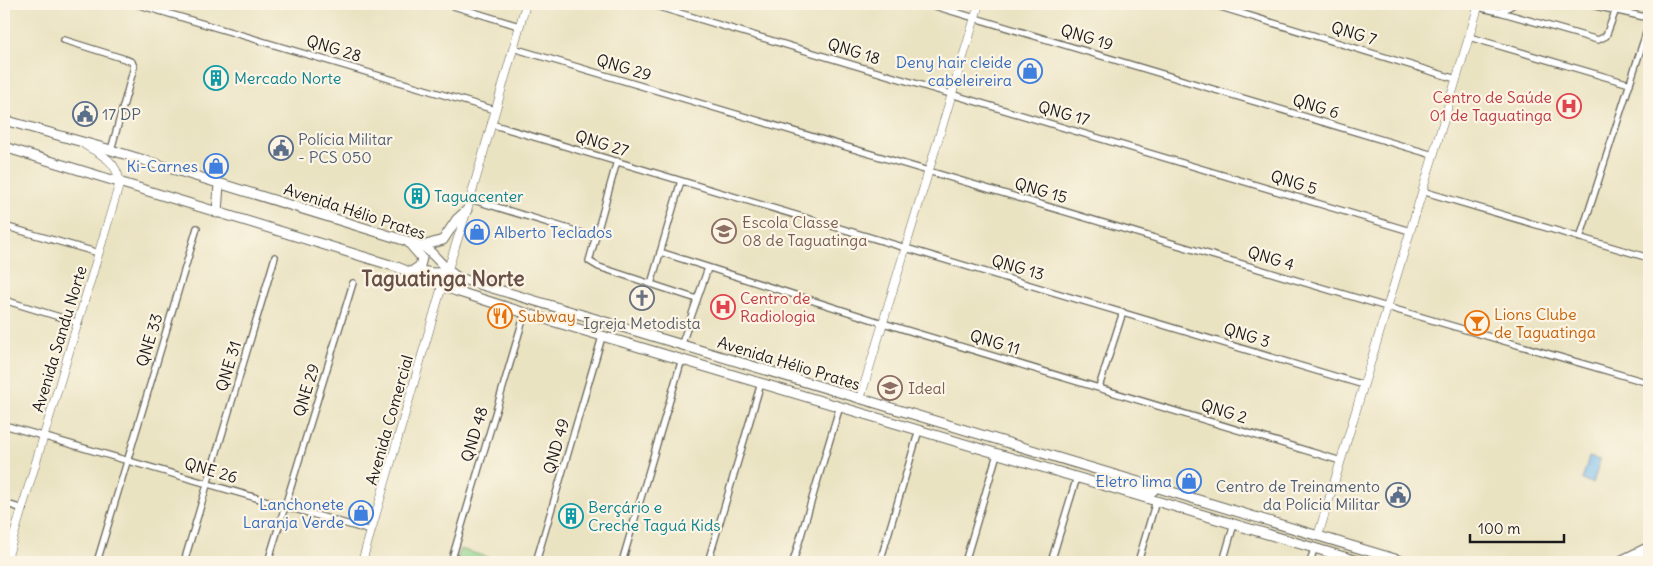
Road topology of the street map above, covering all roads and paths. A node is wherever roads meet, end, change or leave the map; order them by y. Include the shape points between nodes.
1 (136, 4) edge
2 (168, 4) edge
3 (447, 4) edge
4 (526, 4) edge
5 (649, 4) edge
6 (928, 4) edge
7 (978, 4) edge
8 (1213, 4) edge
9 (1514, 4) edge
10 (1587, 4) edge
11 (1478, 6) edge
12 (166, 12) junction
13 (1500, 12) junction
14 (1615, 12) junction
15 (974, 18) junction
16 (1649, 18) edge
17 (520, 26) junction
18 (1648, 27) dead end
19 (1469, 37) junction
20 (64, 40) dead end
21 (513, 48) junction
22 (1456, 79) junction
23 (1192, 83) joint
24 (1630, 84) junction
25 (951, 94) junction
26 (496, 110) junction
27 (4, 120) edge
28 (492, 124) junction
29 (78, 141) junction
30 (4, 148) edge
31 (111, 150) junction
32 (1433, 155) junction
33 (1169, 159) joint
34 (617, 162) junction
35 (928, 171) junction
36 (681, 181) junction
37 (120, 182) junction
38 (219, 184) junction
39 (705, 188) joint
40 (1422, 192) junction
41 (470, 199) junction
42 (467, 210) junction
43 (217, 213) junction
44 (4, 226) edge
45 (197, 228) dead end
46 (1410, 231) junction
47 (1147, 235) joint
48 (595, 237) junction
49 (1580, 238) junction
50 (407, 241) junction
51 (423, 246) junction
52 (906, 248) junction
53 (660, 252) junction
54 (99, 253) junction
55 (275, 257) dead end
56 (1649, 258) edge
57 (397, 267) junction
58 (708, 268) junction
59 (414, 270) junction
60 (446, 272) junction
61 (353, 283) dead end
62 (651, 284) junction
63 (442, 286) junction
64 (697, 299) junction
65 (4, 300) edge
66 (1387, 308) junction
67 (1123, 312) junction
68 (525, 314) junction
69 (79, 323) junction
70 (883, 323) junction
71 (602, 337) junction
72 (681, 346) junction
73 (641, 348) junction
74 (682, 359) junction
75 (761, 383) junction
76 (1649, 383) edge
77 (1364, 385) junction
78 (1099, 387) junction
79 (860, 400) junction
80 (840, 406) junction
81 (887, 408) junction
82 (4, 424) edge
83 (919, 430) junction
84 (43, 436) junction
85 (997, 454) junction
86 (128, 460) junction
87 (1341, 461) junction
88 (1077, 477) junction
89 (207, 483) junction
90 (1110, 487) junction
91 (1166, 490) junction
92 (1156, 501) junction
93 (4, 503) edge
94 (285, 506) junction
95 (23, 508) junction
96 (1234, 524) junction
97 (371, 531) junction
98 (1318, 536) junction
99 (1649, 547) edge
100 (1314, 548) junction
101 (1649, 552) edge
102 (6, 562) edge
103 (97, 562) edge
104 (184, 562) edge
105 (268, 562) edge
106 (362, 562) edge
107 (451, 562) edge
108 (536, 562) edge
109 (622, 562) edge
110 (708, 562) edge
111 (793, 562) edge
112 (880, 562) edge
113 (965, 562) edge
114 (1051, 562) edge
115 (1138, 562) edge
116 (1223, 562) edge
117 (1310, 562) edge
118 (1361, 562) edge
119 (1405, 562) edge
120 (1618, 562) edge
121 (1636, 562) edge

1 - 12 street, QNG 28
2 - 12 street
3 - 17 street
4 - 17 main road
5 - 25 street, QNG 18
6 - 15 street, QNG 19
7 - 15 main road
8 - 22 street, QNG 7
9 - 13 street
10 - 14 street
11 - 13 street
11 - 19 main road
12 - 26 street, QNG 28
13 - 14 street via 1598,40 1606,36
14 - 16 street
15 - 23 street, QNG 19
15 - 25 main road
17 - 21 main road
18 - 24 street
19 - 22 main road
19 - 24 street
20 - 31 street via 132,62 134,68
21 - 26 main road
21 - 35 street, QNG 29
22 - 32 main road
23 - 32 street, QNG 6
24 - 49 street
25 - 33 street, QNG 17
25 - 35 main road
26 - 28 main road
27 - 29 main road, Avenida Hélio Prates
28 - 34 street, QNG 27
28 - 41 main road
29 - 31 main road, Avenida Hélio Prates
29 - 37 main road via 113,163
30 - 37 main road, Avenida Hélio Prates
31 - 38 main road, Avenida Hélio Prates
32 - 40 main road
33 - 46 street, QNG 5
34 - 36 street, QNG 27
34 - 48 street
35 - 47 street, QNG 15
35 - 52 main road
36 - 39 street, QNG 27
36 - 53 street
37 - 43 main road, Avenida Hélio Prates
37 - 54 main road, Avenida Sandu Norte
38 - 43 main road
38 - 50 main road, Avenida Hélio Prates
39 - 52 street, QNG 13
40 - 46 main road
40 - 49 street
41 - 42 main road
41 - 48 street
42 - 51 main road via 443,240
42 - 60 main road
43 - 57 main road, Avenida Hélio Prates
44 - 54 street
45 - 86 street, QNE 33
46 - 66 main road
47 - 66 street, QNG 4
48 - 62 street via 590,263
49 - 56 street
50 - 51 main road, Avenida Hélio Prates
50 - 59 main road via 422,258 420,266
51 - 60 main road, Avenida Hélio Prates via 437,258
52 - 67 street, QNG 13
52 - 70 main road
53 - 58 street, QNG 11
53 - 62 street
54 - 69 main road, Avenida Sandu Norte
55 - 89 street, QNE 31
57 - 59 main road
57 - 63 main road, Avenida Hélio Prates
58 - 64 street
58 - 70 street, QNG 11
59 - 60 main road
60 - 72 main road, Avenida Hélio Prates
61 - 94 street, QNE 29
62 - 64 street
63 - 68 main road, Avenida Hélio Prates
63 - 97 main road, Avenida Comercial
64 - 72 street
65 - 69 street
66 - 76 street, QNG 4
66 - 77 main road
67 - 77 street, QNG 3
67 - 78 street
68 - 71 main road, Avenida Hélio Prates
68 - 107 street, QND 48
69 - 84 main road, Avenida Sandu Norte
70 - 78 street, QNG 11
70 - 79 main road
71 - 73 main road, Avenida Hélio Prates
71 - 108 street, QND 49
72 - 73 main road via 668,347 644,340 640,342
72 - 79 main road, Avenida Hélio Prates
73 - 74 main road, Avenida Hélio Prates
74 - 75 main road, Avenida Hélio Prates
74 - 109 street
75 - 80 main road, Avenida Hélio Prates
75 - 110 street
77 - 87 main road
78 - 87 street, QNG 2
79 - 81 main road, Avenida Hélio Prates
80 - 81 main road via 847,402 883,411
80 - 83 main road, Avenida Hélio Prates
80 - 111 street
81 - 91 main road, Avenida Hélio Prates
82 - 84 street, QNE 26
83 - 85 main road, Avenida Hélio Prates
83 - 112 street
84 - 86 street, QNE 26
84 - 95 main road, Avenida Sandu Norte
85 - 88 main road, Avenida Hélio Prates
85 - 113 street
86 - 89 street, QNE 26
86 - 103 street, QNE 33
87 - 98 main road
88 - 90 main road, Avenida Hélio Prates
88 - 114 street
89 - 94 street, QNE 26
89 - 104 street, QNE 31
90 - 91 main road via 1120,484 1149,491
90 - 92 main road, Avenida Hélio Prates
91 - 98 main road, Avenida Hélio Prates
92 - 96 main road, Avenida Hélio Prates
92 - 115 street
93 - 95 street
94 - 97 street, QNE 26
94 - 105 street, QNE 29
95 - 102 main road, Avenida Sandu Norte
96 - 100 main road, Avenida Hélio Prates
96 - 116 street
97 - 106 main road, Avenida Comercial
98 - 119 main road, Avenida Hélio Prates
99 - 120 main road
100 - 117 street
100 - 118 main road, Avenida Hélio Prates
101 - 121 highway

